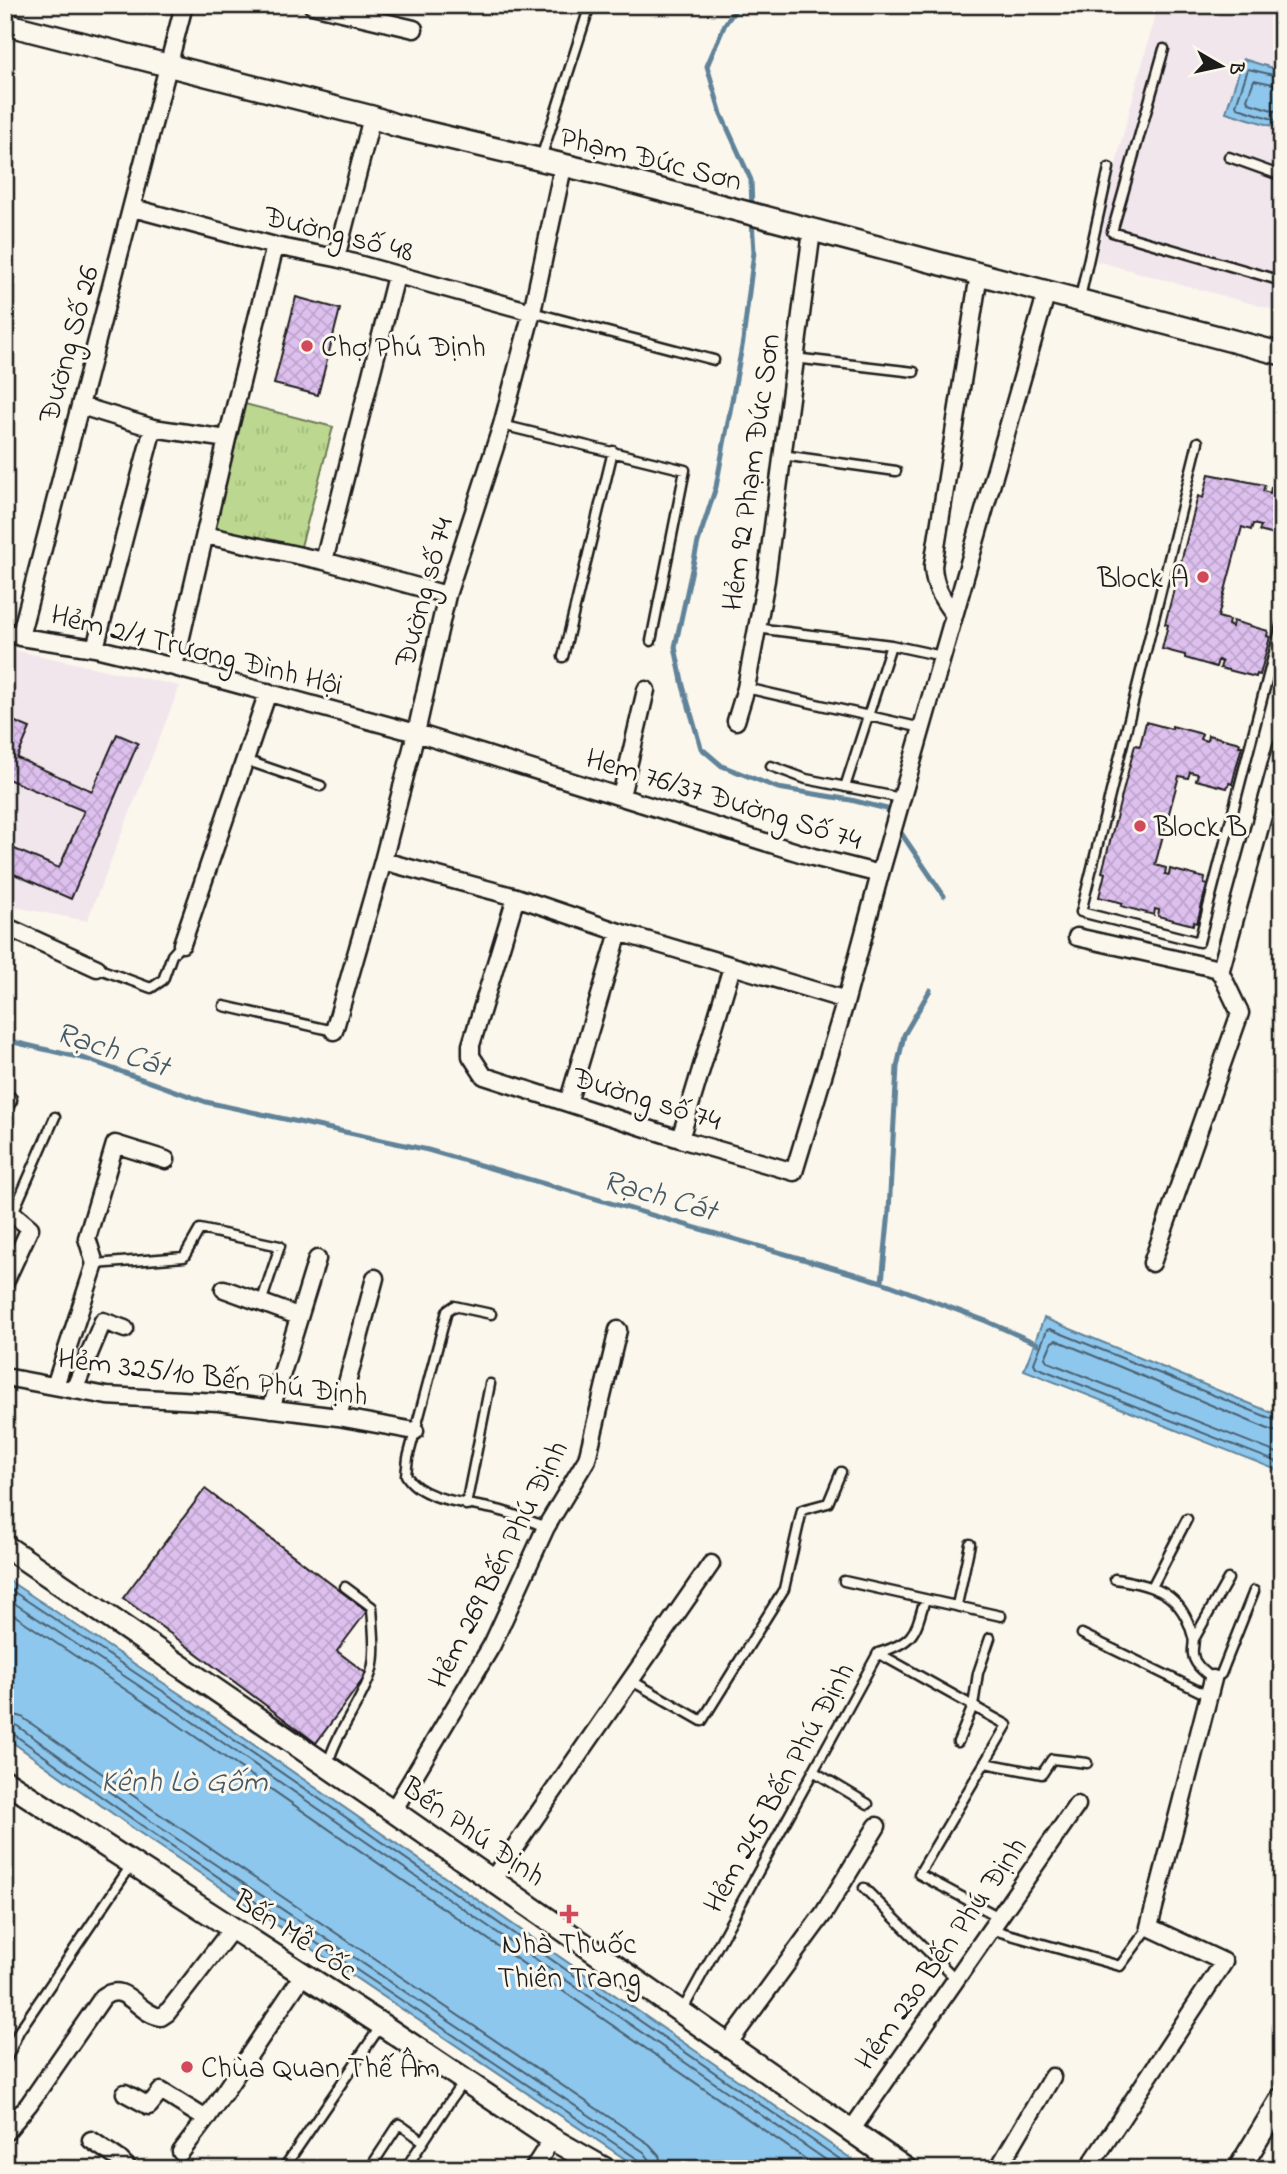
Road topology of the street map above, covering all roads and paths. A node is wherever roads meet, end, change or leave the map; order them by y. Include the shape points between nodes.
1 (184, 5) edge
2 (312, 5) edge
3 (590, 5) edge
4 (5, 24) edge
5 (414, 29) dead end
6 (1164, 50) dead end
7 (168, 65) junction
8 (372, 117) junction
9 (1229, 157) dead end
10 (541, 160) junction
11 (563, 167) junction
12 (1109, 168) dead end
13 (1282, 176) edge
14 (132, 208) junction
15 (812, 231) junction
16 (275, 246) junction
17 (337, 258) junction
18 (979, 274) junction
19 (396, 276) junction
20 (1282, 281) edge
21 (1047, 291) junction
22 (1080, 299) junction
23 (532, 312) junction
24 (1282, 354) edge
25 (794, 358) junction
26 (714, 360) dead end
27 (914, 372) dead end
28 (81, 407) junction
29 (502, 425) junction
30 (153, 428) junction
31 (227, 439) junction
32 (1198, 442) dead end
33 (613, 451) junction
34 (782, 455) junction
35 (895, 471) dead end
36 (205, 535) junction
37 (324, 561) junction
38 (447, 595) junction
39 (954, 615) junction
40 (1282, 622) edge
41 (756, 628) junction
42 (12, 634) edge
43 (651, 641) dead end
44 (891, 645) junction
45 (95, 648) junction
46 (942, 656) junction
47 (564, 657) dead end
48 (174, 667) junction
49 (746, 688) junction
50 (646, 690) dead end
51 (268, 692) junction
52 (868, 715) junction
53 (736, 721) dead end
54 (922, 728) junction
55 (416, 733) junction
56 (1282, 746) edge
57 (245, 760) junction
58 (771, 766) dead end
59 (321, 786) dead end
60 (845, 787) junction
61 (621, 796) junction
62 (901, 798) junction
63 (383, 861) junction
64 (880, 874) junction
65 (516, 897) junction
66 (5, 926) edge
67 (618, 932) junction
68 (1077, 937) dead end
69 (182, 944) joint
70 (732, 967) junction
71 (97, 968) joint
72 (1220, 972) junction
73 (846, 1000) junction
74 (224, 1006) dead end
75 (334, 1031) joint
76 (568, 1104) junction
77 (55, 1117) dead end
78 (681, 1139) junction
79 (166, 1160) dead end
80 (794, 1171) joint
81 (9, 1210) edge
82 (317, 1259) dead end
83 (95, 1264) junction
84 (1152, 1264) dead end
85 (375, 1278) dead end
86 (5, 1282) edge
87 (223, 1289) dead end
88 (261, 1303) junction
89 (491, 1314) dead end
90 (298, 1317) junction
91 (125, 1329) dead end
92 (618, 1330) dead end
93 (5, 1377) edge
94 (491, 1384) dead end
95 (55, 1386) junction
96 (74, 1390) junction
97 (271, 1409) junction
98 (338, 1417) junction
99 (415, 1431) junction
100 (841, 1472) dead end
101 (466, 1505) junction
102 (1187, 1519) dead end
103 (546, 1527) junction
104 (970, 1544) dead end
105 (5, 1546) edge
106 (711, 1564) dead end
107 (1228, 1579) dead end
108 (1115, 1580) dead end
109 (844, 1581) dead end
110 (345, 1587) dead end
111 (1152, 1587) junction
112 (1254, 1591) dead end
113 (926, 1599) junction
114 (957, 1605) junction
115 (1000, 1616) dead end
116 (1082, 1634) dead end
117 (990, 1638) dead end
118 (1194, 1639) junction
119 (878, 1653) junction
120 (1213, 1679) junction
121 (632, 1681) junction
122 (1209, 1696) junction
123 (973, 1706) junction
124 (958, 1742) dead end
125 (985, 1763) junction
126 (1087, 1763) dead end
127 (327, 1768) junction
128 (813, 1771) junction
129 (5, 1782) edge
130 (868, 1804) dead end
131 (1077, 1805) dead end
132 (393, 1811) junction
133 (877, 1826) dead end
134 (132, 1864) junction
135 (492, 1880) junction
136 (864, 1888) dead end
137 (995, 1923) junction
138 (1149, 1927) junction
139 (232, 1929) junction
140 (303, 1975) junction
141 (956, 1979) junction
142 (682, 2011) junction
143 (382, 2025) junction
144 (728, 2044) junction
145 (5, 2062) edge
146 (1052, 2077) dead end
147 (464, 2080) junction
148 (125, 2093) dead end
149 (1282, 2098) edge
150 (206, 2119) junction
151 (850, 2132) junction
152 (5, 2133) edge
153 (552, 2139) junction
154 (91, 2140) dead end
155 (423, 2141) junction
156 (181, 2152) dead end
157 (374, 2162) dead end
158 (129, 2169) edge
159 (283, 2169) edge
160 (405, 2169) edge
161 (533, 2169) edge
162 (576, 2169) edge
163 (605, 2169) edge
164 (906, 2169) edge
165 (998, 2169) edge
166 (1088, 2169) edge
167 (1239, 2169) edge

1 - 7 street, Đường Số 26
2 - 5 street
3 - 10 lane
4 - 7 street, Phạm Đức Sơn
6 - 20 lane via 1112,232
7 - 8 street, Phạm Đức Sơn
7 - 14 street, Đường Số 26
8 - 10 street, Phạm Đức Sơn
8 - 17 street, Đường số 48
9 - 13 lane
10 - 11 street, Phạm Đức Sơn
11 - 15 street, Phạm Đức Sơn
11 - 23 street, Đường số 74
12 - 22 lane
14 - 16 street, Đường số 48
14 - 28 street, Đường Số 26
15 - 18 street, Phạm Đức Sơn
15 - 25 street, Hẻm 92 Phạm Đức Sơn
16 - 17 street, Đường số 48
16 - 31 street
17 - 19 street, Đường số 48
18 - 21 street, Phạm Đức Sơn
18 - 39 street via 933,566 933,580
19 - 23 street, Đường số 48
19 - 37 street
21 - 22 street, Phạm Đức Sơn
21 - 39 street
22 - 24 street, Phạm Đức Sơn
23 - 26 lane
23 - 29 street, Đường số 74
25 - 27 lane
25 - 34 street, Hẻm 92 Phạm Đức Sơn
28 - 30 street
28 - 42 street, Đường Số 26
29 - 33 lane
29 - 38 street, Đường số 74
30 - 31 street
30 - 45 street
31 - 36 street
32 - 40 lane via 1081,912 1199,942
33 - 43 lane via 685,470
33 - 47 lane
34 - 35 lane
34 - 41 street, Hẻm 92 Phạm Đức Sơn
36 - 37 street
36 - 48 street
37 - 38 street
38 - 55 street, Đường số 74
39 - 46 street
41 - 44 lane
41 - 49 street, Hẻm 92 Phạm Đức Sơn
42 - 45 street, Hẻm 2/1 Trương Đình Hội
44 - 46 lane
44 - 52 lane
45 - 48 street, Hẻm 2/1 Trương Đình Hội
46 - 54 street
48 - 51 street, Hẻm 2/1 Trương Đình Hội
49 - 52 lane
49 - 53 street, Hẻm 92 Phạm Đức Sơn
50 - 61 street
51 - 55 street, Hẻm 2/1 Trương Đình Hội
51 - 57 street
52 - 54 lane
52 - 60 lane
54 - 62 street
55 - 61 street, Hem 76/37 Đường Số 74
55 - 63 street, Đường số 74
56 - 72 street
57 - 59 lane
57 - 69 street
58 - 60 lane
60 - 62 lane
61 - 64 street, Hem 76/37 Đường Số 74
62 - 64 street
63 - 65 street
63 - 75 street, Đường số 74
64 - 73 street, Hem 76/37 Đường Số 74
65 - 67 street
65 - 76 street, Đường số 74 via 471,1056 484,1076
66 - 71 street
67 - 70 street
67 - 76 street
68 - 72 street
69 - 71 lane via 163,980 151,988
70 - 73 street
70 - 78 street
72 - 84 street via 1240,1013
73 - 80 street, Hem 76/37 Đường Số 74
74 - 75 lane
76 - 78 street, Đường số 74
77 - 81 lane
78 - 80 street, Đường số 74
79 - 83 street via 115,1144 87,1238
81 - 86 street via 30,1228
82 - 90 street
83 - 88 lane via 184,1257 200,1229 280,1245
83 - 95 street
85 - 98 street
87 - 88 street
88 - 90 street
89 - 99 lane via 461,1306 447,1311
90 - 97 street
91 - 96 street via 103,1321
92 - 103 street, Hẻm 269 Bến Phú Định via 587,1459
93 - 95 street, Hẻm 325/10 Bến Phú Định
94 - 101 lane
95 - 96 street, Hẻm 325/10 Bến Phú Định
96 - 97 street, Hẻm 325/10 Bến Phú Định
97 - 98 street, Hẻm 325/10 Bến Phú Định
98 - 99 street, Hẻm 325/10 Bến Phú Định
99 - 101 lane via 406,1475 410,1482 416,1489
100 - 121 lane via 828,1503 802,1510 784,1589 702,1721
101 - 103 lane via 502,1511
102 - 111 lane
103 - 132 street, Hẻm 269 Bến Phú Định via 492,1645
104 - 114 lane
105 - 127 street, Bến Phú Định
106 - 121 street
107 - 118 lane
108 - 111 lane
109 - 113 lane
110 - 127 lane via 372,1607 374,1642 371,1672 334,1744
111 - 118 lane via 1181,1607
112 - 120 lane via 1221,1674
113 - 114 lane
113 - 119 lane via 915,1633
114 - 115 lane
116 - 122 lane
117 - 123 lane
118 - 120 lane via 1198,1666
119 - 123 lane, Hẻm 245 Bến Phú Định
119 - 128 lane, Hẻm 245 Bến Phú Định
120 - 122 street
121 - 135 street
122 - 138 street
123 - 124 lane
123 - 125 lane, Hẻm 245 Bến Phú Định via 1007,1725
125 - 126 lane via 1042,1774 1052,1759
125 - 137 lane, Hẻm 245 Bến Phú Định via 919,1874
127 - 132 street, Bến Phú Định
128 - 130 lane
128 - 142 lane, Hẻm 245 Bến Phú Định
129 - 134 street, Bến Mễ Cốc
131 - 137 street, Hẻm 230 Bến Phú Định
132 - 135 street, Bến Phú Định
133 - 144 street via 824,1913
134 - 139 street, Bến Mễ Cốc
134 - 145 lane via 19,2031
135 - 142 street, Bến Phú Định
136 - 141 lane
137 - 138 lane via 1120,1966
137 - 141 street, Hẻm 230 Bến Phú Định
138 - 166 street via 1224,1962
139 - 140 street, Bến Mễ Cốc
139 - 152 street via 161,2017 151,2016 120,1992 103,1997
140 - 143 street, Bến Mễ Cốc
140 - 150 street
141 - 151 street, Hẻm 230 Bến Phú Định
142 - 144 street, Bến Phú Định
143 - 147 street, Bến Mễ Cốc
143 - 159 lane
144 - 151 street, Bến Phú Định
146 - 165 street
147 - 153 street, Bến Mễ Cốc
147 - 155 lane
148 - 150 street via 149,2106 161,2091
149 - 167 street
150 - 156 street
151 - 164 street, Bến Phú Định
153 - 161 street
153 - 162 street, Bến Mễ Cốc
153 - 163 street, Bến Mễ Cốc
154 - 158 street
155 - 157 lane via 399,2124
155 - 160 lane

